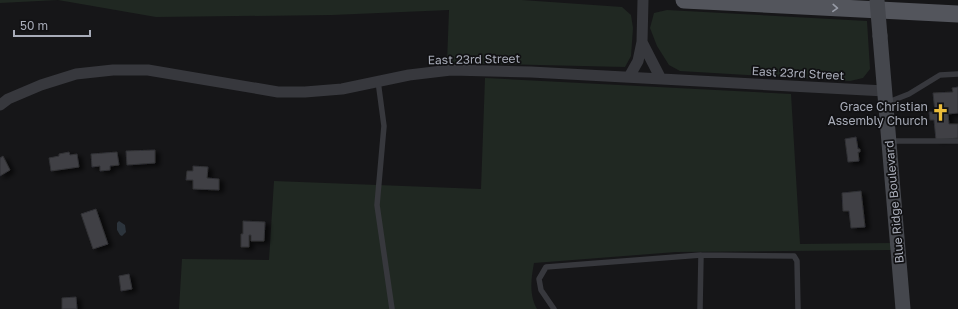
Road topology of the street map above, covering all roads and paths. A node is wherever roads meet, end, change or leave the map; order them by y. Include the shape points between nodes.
1 (643, 0) edge
2 (684, 0) edge
3 (877, 0) edge
4 (958, 14) edge
5 (642, 42) junction
6 (958, 74) edge
7 (629, 77) junction
8 (661, 79) junction
9 (378, 81) junction
10 (885, 97) junction
11 (0, 105) edge
12 (889, 141) junction
13 (958, 141) edge
14 (701, 255) junction
15 (392, 309) edge
16 (554, 309) edge
17 (700, 309) edge
18 (798, 309) edge
19 (903, 309) edge

1 - 5 street
2 -> 4 main road
3 - 10 main road, Blue Ridge Boulevard, bridge
5 - 7 street via 638,61
5 - 8 street
6 - 10 lane via 940,75 909,94
7 - 8 street, East 23rd Street
7 - 9 street, East 23rd Street via 451,70
8 - 10 street, East 23rd Street
9 - 11 street, East 23rd Street via 342,89 278,92 148,70 113,70 76,74 42,84
9 - 15 lane via 384,126 378,205
10 - 12 main road, Blue Ridge Boulevard
12 - 13 lane
12 - 19 main road, Blue Ridge Boulevard
14 - 16 lane via 546,267 539,279 541,290
14 - 17 lane
14 - 18 lane via 794,256 797,261

